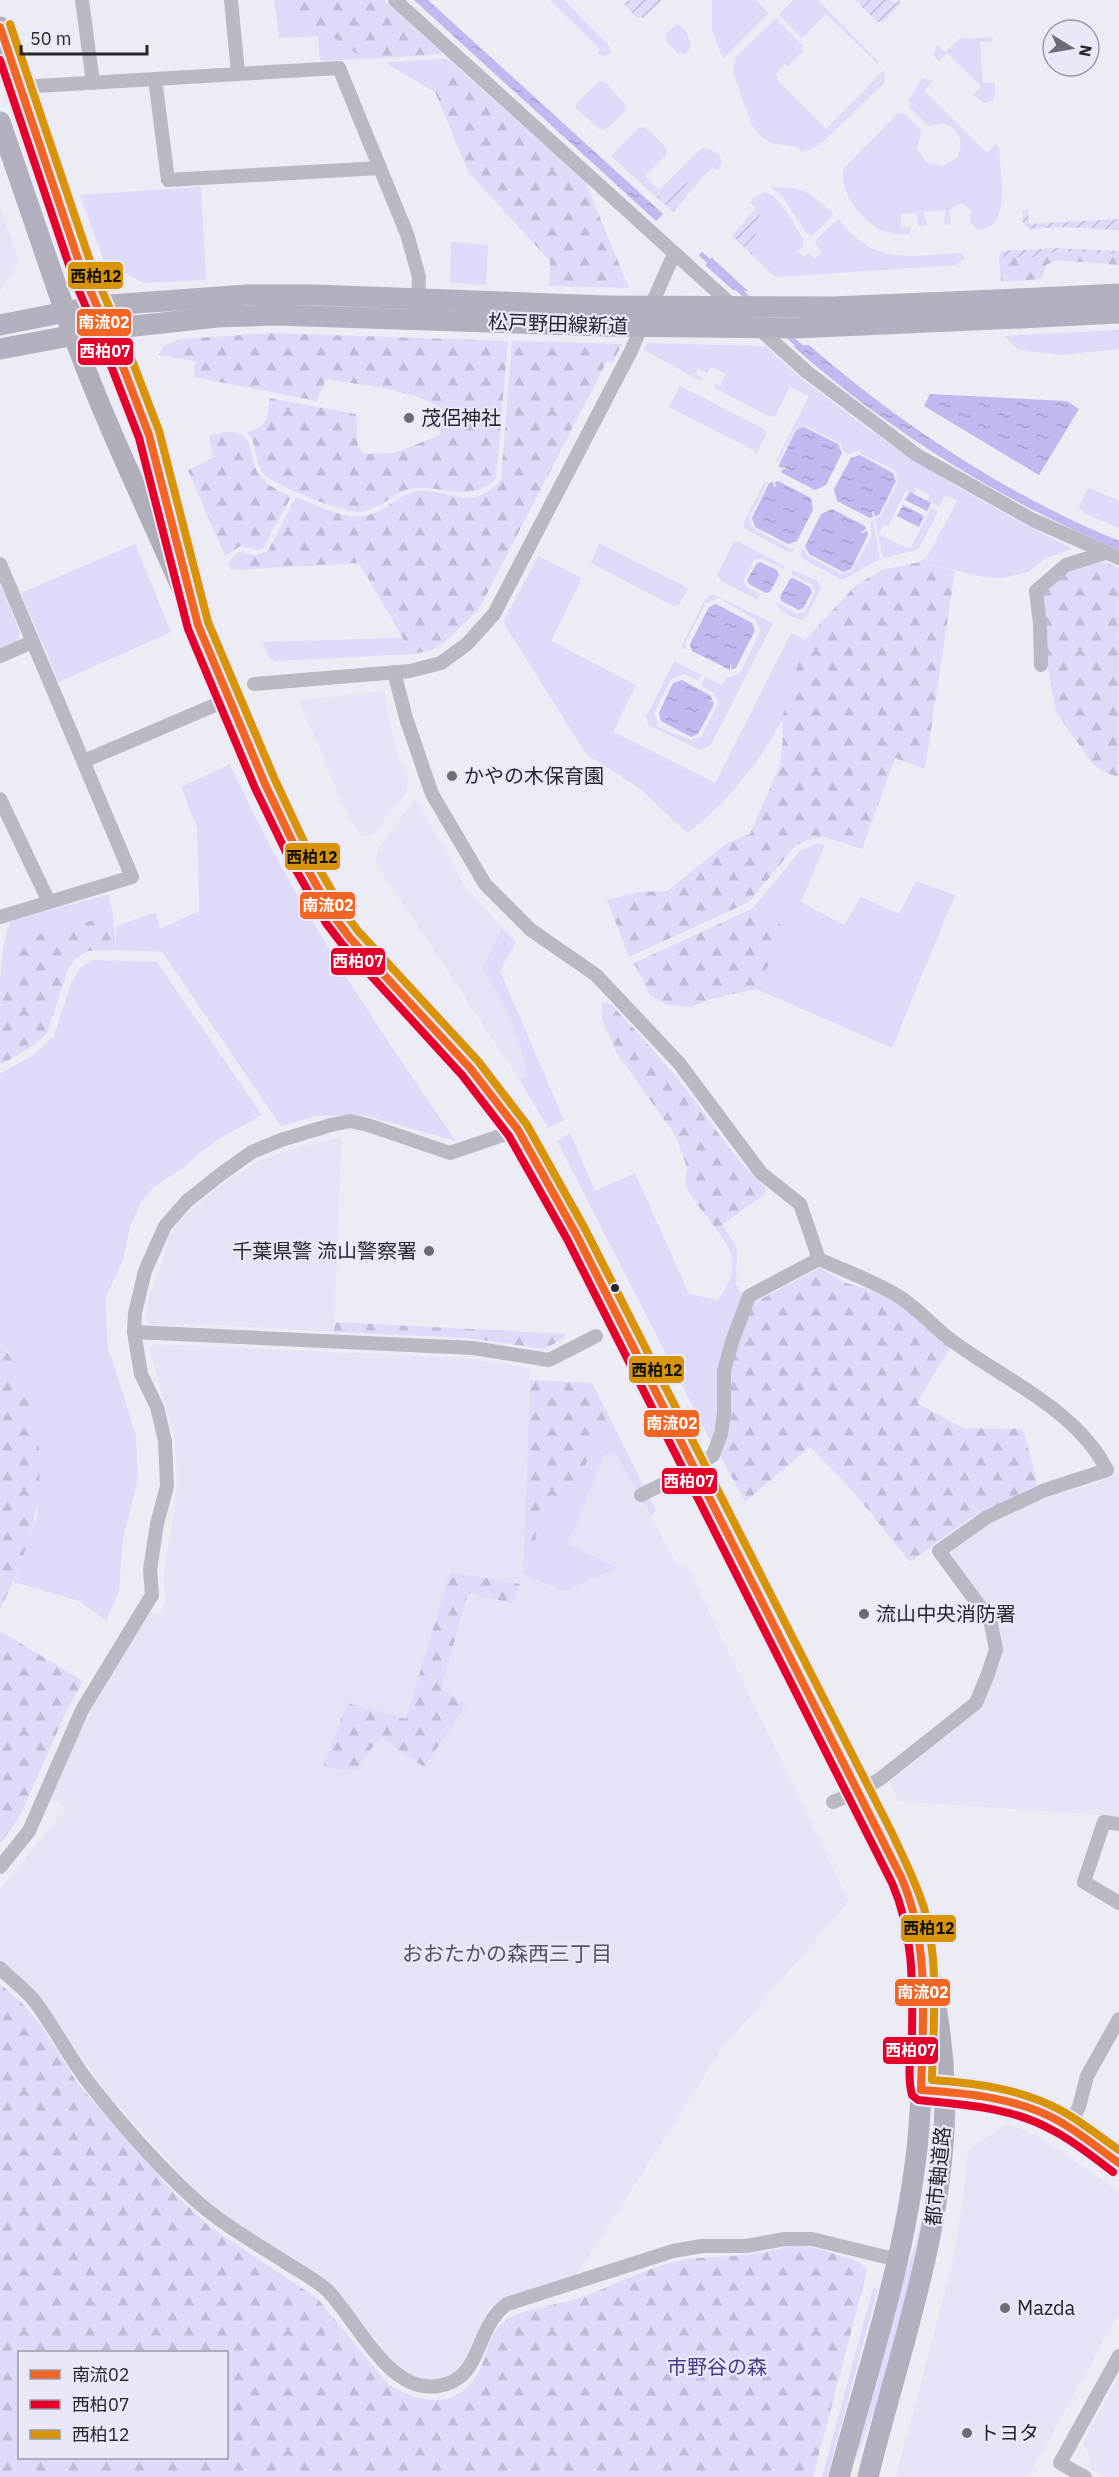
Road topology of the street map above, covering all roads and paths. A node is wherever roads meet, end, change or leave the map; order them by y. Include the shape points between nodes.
1 (82, 0) edge
2 (231, 0) edge
3 (395, 0) edge
4 (0, 27) edge
5 (238, 73) junction
6 (155, 79) junction
7 (93, 82) junction
8 (20, 87) junction
9 (0, 122) edge
10 (380, 168) junction
11 (674, 254) junction
12 (1119, 294) edge
13 (418, 300) junction
14 (96, 306) junction
15 (1019, 309) junction
16 (65, 311) junction
17 (1119, 313) edge
18 (607, 316) junction
19 (0, 325) edge
20 (106, 329) junction
21 (73, 335) junction
22 (0, 349) edge
23 (1105, 553) junction
24 (1119, 558) edge
25 (0, 564) edge
26 (198, 625) junction
27 (32, 642) junction
28 (0, 656) edge
29 (1041, 665) dead end
30 (394, 672) junction
31 (254, 684) dead end
32 (229, 699) junction
33 (84, 761) junction
34 (0, 799) edge
35 (49, 902) junction
36 (0, 917) edge
37 (518, 1130) junction
38 (819, 1259) junction
39 (134, 1332) junction
40 (596, 1336) dead end
41 (695, 1468) junction
42 (641, 1496) dead end
43 (860, 1791) junction
44 (833, 1802) dead end
45 (1119, 1824) edge
46 (0, 1867) edge
47 (1119, 1903) edge
48 (917, 1921) junction
49 (0, 1968) edge
50 (1119, 2019) edge
51 (921, 2090) junction
52 (945, 2091) junction
53 (1068, 2127) junction
54 (1119, 2163) edge
55 (898, 2260) junction
56 (1119, 2356) edge
57 (839, 2477) edge
58 (868, 2477) edge
59 (1085, 2477) edge

1 - 7 street
2 - 5 street
3 - 11 street
4 - 8 main road
5 - 6 street
5 - 10 street via 339,68
6 - 7 street
6 - 10 street via 168,180
7 - 8 street
8 - 14 main road
9 - 16 main road, 都市軸道路
10 - 13 street via 407,234 418,277
11 - 23 street via 807,372 917,455 1033,520
11 - 30 street via 631,351 494,614 467,644 441,663
12 - 15 main road, 松戸野田線新道
13 - 14 main road, 松戸野田線新道 via 246,295
13 - 18 main road, 松戸野田線新道
14 - 16 main road, 松戸野田線新道
14 - 20 main road
15 - 17 main road, 松戸野田線新道
15 - 18 main road, 松戸野田線新道, bridge via 795,328
16 - 19 main road, 松戸野田線新道
16 - 21 main road, 都市軸道路
18 - 20 main road, 松戸野田線新道 via 276,315
20 - 21 main road, 松戸野田線新道
20 - 26 street via 149,435
21 - 22 main road, 松戸野田線新道
21 - 26 street, 都市軸道路 via 118,449
23 - 24 street
23 - 29 street via 1066,565 1036,591
25 - 27 street
26 - 32 street, 都市軸道路
27 - 28 street
27 - 33 street
30 - 31 street
30 - 38 street via 432,794 485,884 531,930 596,975 679,1063 761,1173 800,1204
32 - 33 street
32 - 37 street, 都市軸道路 via 296,849 335,918 470,1068
33 - 35 street via 132,878
34 - 35 street
35 - 36 street
37 - 39 street via 450,1153 350,1121 252,1152 187,1201 165,1226 145,1271
37 - 41 street, 都市軸道路 via 576,1234
38 - 41 street via 749,1296 724,1371 721,1434 713,1455
38 - 43 street via 899,1296 948,1337 1021,1384 1080,1434 1107,1470 1044,1490 987,1517 939,1551 990,1620 996,1649 988,1674 976,1703
39 - 40 street via 473,1348 549,1360
39 - 46 street via 141,1374 157,1407 165,1441 167,1486 150,1570 152,1595 82,1710 29,1831
41 - 42 street
41 - 43 street, 都市軸道路
43 - 44 street
43 - 48 street, 都市軸道路
45 - 47 street via 1104,1822 1084,1882
48 - 51 street via 923,2010
48 - 52 street, 都市軸道路 via 940,2022
49 - 55 street via 35,2002 86,2079 192,2198 324,2288 389,2368 405,2381 434,2387 460,2379 471,2367 495,2313 507,2304 673,2251 812,2239
50 - 53 street via 1088,2076
51 - 52 street
51 - 55 main road, 都市軸道路 via 916,2168
52 - 53 street via 1024,2105
52 - 58 main road, 都市軸道路 via 944,2146 934,2224
53 - 54 street
55 - 57 main road, 都市軸道路
56 - 59 street via 1060,2463

